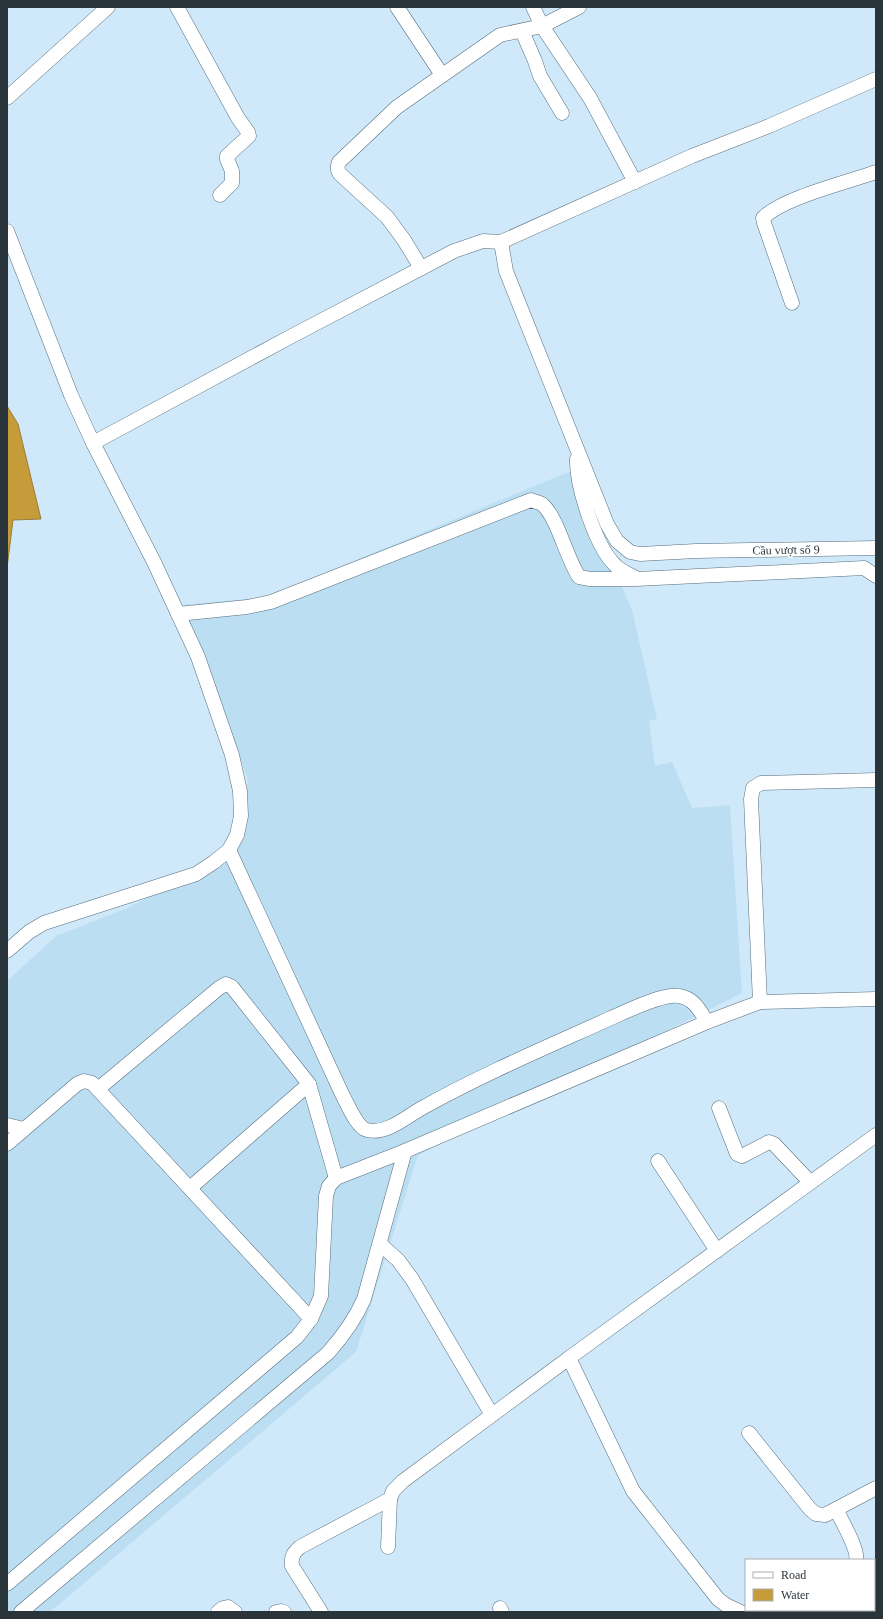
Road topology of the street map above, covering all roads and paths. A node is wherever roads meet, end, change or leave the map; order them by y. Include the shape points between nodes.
1 (108, 7) edge
2 (177, 7) edge
3 (397, 7) edge
4 (533, 7) edge
5 (579, 7) edge
6 (542, 26) junction
7 (522, 31) junction
8 (442, 75) junction
9 (876, 78) edge
10 (8, 94) edge
11 (562, 113) dead end
12 (876, 172) edge
13 (635, 182) junction
14 (220, 195) dead end
15 (7, 231) edge
16 (501, 242) junction
17 (421, 268) junction
18 (792, 303) dead end
19 (93, 443) junction
20 (577, 449) junction
21 (876, 549) edge
22 (873, 574) edge
23 (636, 579) junction
24 (178, 614) junction
25 (876, 780) edge
26 (229, 850) junction
27 (7, 951) edge
28 (876, 999) edge
29 (760, 1002) junction
30 (707, 1022) junction
31 (309, 1084) junction
32 (98, 1089) junction
33 (719, 1108) dead end
34 (7, 1125) edge
35 (24, 1129) junction
36 (876, 1134) edge
37 (7, 1144) edge
38 (405, 1151) junction
39 (658, 1161) dead end
40 (336, 1178) junction
41 (810, 1182) junction
42 (190, 1188) junction
43 (380, 1244) junction
44 (717, 1250) junction
45 (311, 1319) junction
46 (569, 1358) junction
47 (492, 1415) junction
48 (749, 1433) dead end
49 (876, 1488) edge
50 (390, 1499) junction
51 (836, 1509) junction
52 (388, 1547) dead end
53 (856, 1559) edge
54 (7, 1584) edge
55 (722, 1608) edge
56 (22, 1612) edge
57 (218, 1612) edge
58 (235, 1612) edge
59 (276, 1612) edge
60 (284, 1612) edge
61 (321, 1612) edge
62 (741, 1612) edge

1 - 10 street
2 - 14 street via 249,136 227,156 232,171 232,183
3 - 8 street
4 - 6 street
5 - 6 street
6 - 7 street
6 - 13 street via 590,98
7 - 8 street via 500,35
7 - 11 street via 540,76
8 - 17 street via 397,107 343,157 337,166 340,174 387,217
9 - 13 street
12 - 18 street via 795,200 763,218
13 - 16 street
15 - 19 street via 68,389
16 - 17 street via 483,241 454,251
16 - 20 street, Cầu vượt số 9 via 506,271
17 - 19 street
19 - 24 street
20 - 21 street, Cầu vượt số 9 via 607,524 617,541 630,552 640,554
20 - 23 street via 576,472 582,498 602,547 615,566
21 - 22 street
22 - 23 street via 864,568
23 - 24 street via 579,577 572,567 550,512 541,503 531,500 271,602
24 - 26 street via 198,657 232,755 240,791 241,816 237,835
25 - 29 street via 762,783 753,788 751,799
26 - 27 street via 196,874 44,923
26 - 30 street via 342,1094 360,1126 366,1130 384,1130 475,1079 664,996 688,999
28 - 29 street
29 - 30 street
30 - 38 street
31 - 32 street via 232,987 226,984
31 - 40 street
31 - 42 street
32 - 35 street via 92,1083 84,1081 77,1084
32 - 42 street
33 - 41 street via 737,1154 742,1156 769,1142 774,1144
34 - 35 street
35 - 37 street
36 - 41 street
38 - 40 street
38 - 43 street
39 - 44 street
40 - 45 street via 329,1186 326,1196 321,1296
41 - 44 street
42 - 45 street
43 - 47 street via 398,1260 412,1279
43 - 56 street via 356,1318 328,1353
44 - 46 street
45 - 54 street via 288,1346
46 - 47 street
46 - 55 street via 633,1491 718,1599
47 - 50 street via 403,1481 393,1491
48 - 51 street via 810,1509 816,1514 824,1515
49 - 51 street
50 - 52 street
50 - 61 street via 294,1552 291,1558 292,1566
51 - 53 street via 855,1548
55 - 62 street
57 - 58 street via 228,1607
59 - 60 street

